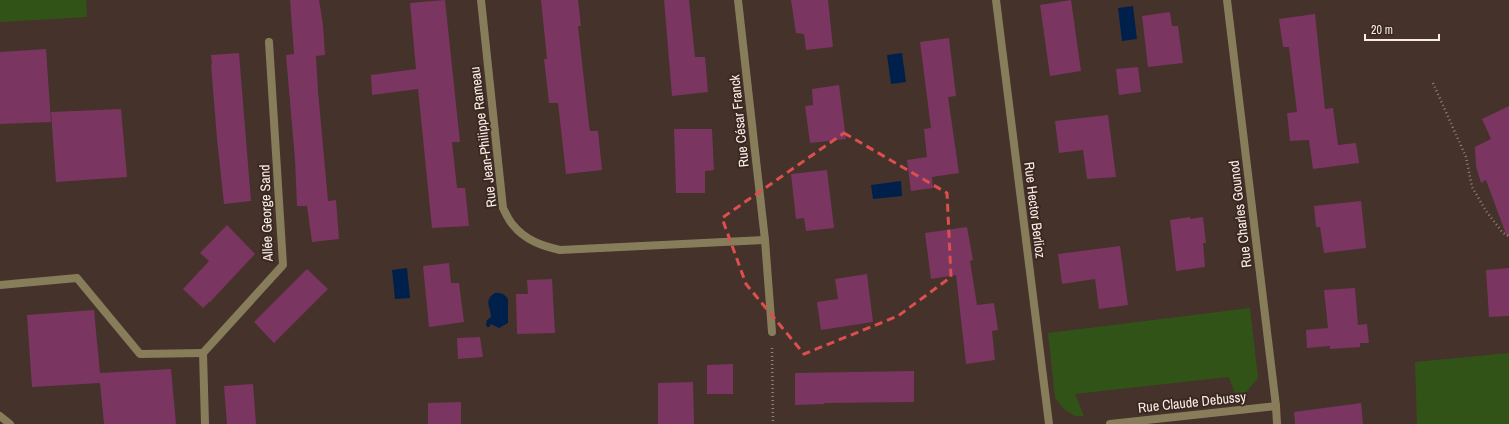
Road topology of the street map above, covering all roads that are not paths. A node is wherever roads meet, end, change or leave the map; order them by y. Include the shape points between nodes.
1 (481, 0) edge
2 (738, 0) edge
3 (996, 0) edge
4 (1227, 0) edge
5 (269, 42) dead end
6 (764, 240) junction
7 (0, 285) edge
8 (772, 332) road end
9 (203, 353) junction
10 (1276, 406) junction
11 (0, 416) edge
12 (10, 424) edge
13 (205, 424) edge
14 (1049, 424) edge
15 (1110, 424) edge
16 (1277, 424) edge

1 - 6 street, Rue Jean-Philippe Rameau via 503,208 512,225 526,237 543,246 560,250
2 - 6 street, Rue César Franck
3 - 14 street, Rue Hector Berlioz
4 - 10 street, Rue Charles Gounod
5 - 9 street, Allée George Sand via 283,265
6 - 8 street, Rue César Franck
7 - 9 street via 77,278 140,354
9 - 13 street
10 - 15 street, Rue Claude Debussy
10 - 16 street, Rue Charles Gounod
11 - 12 street

